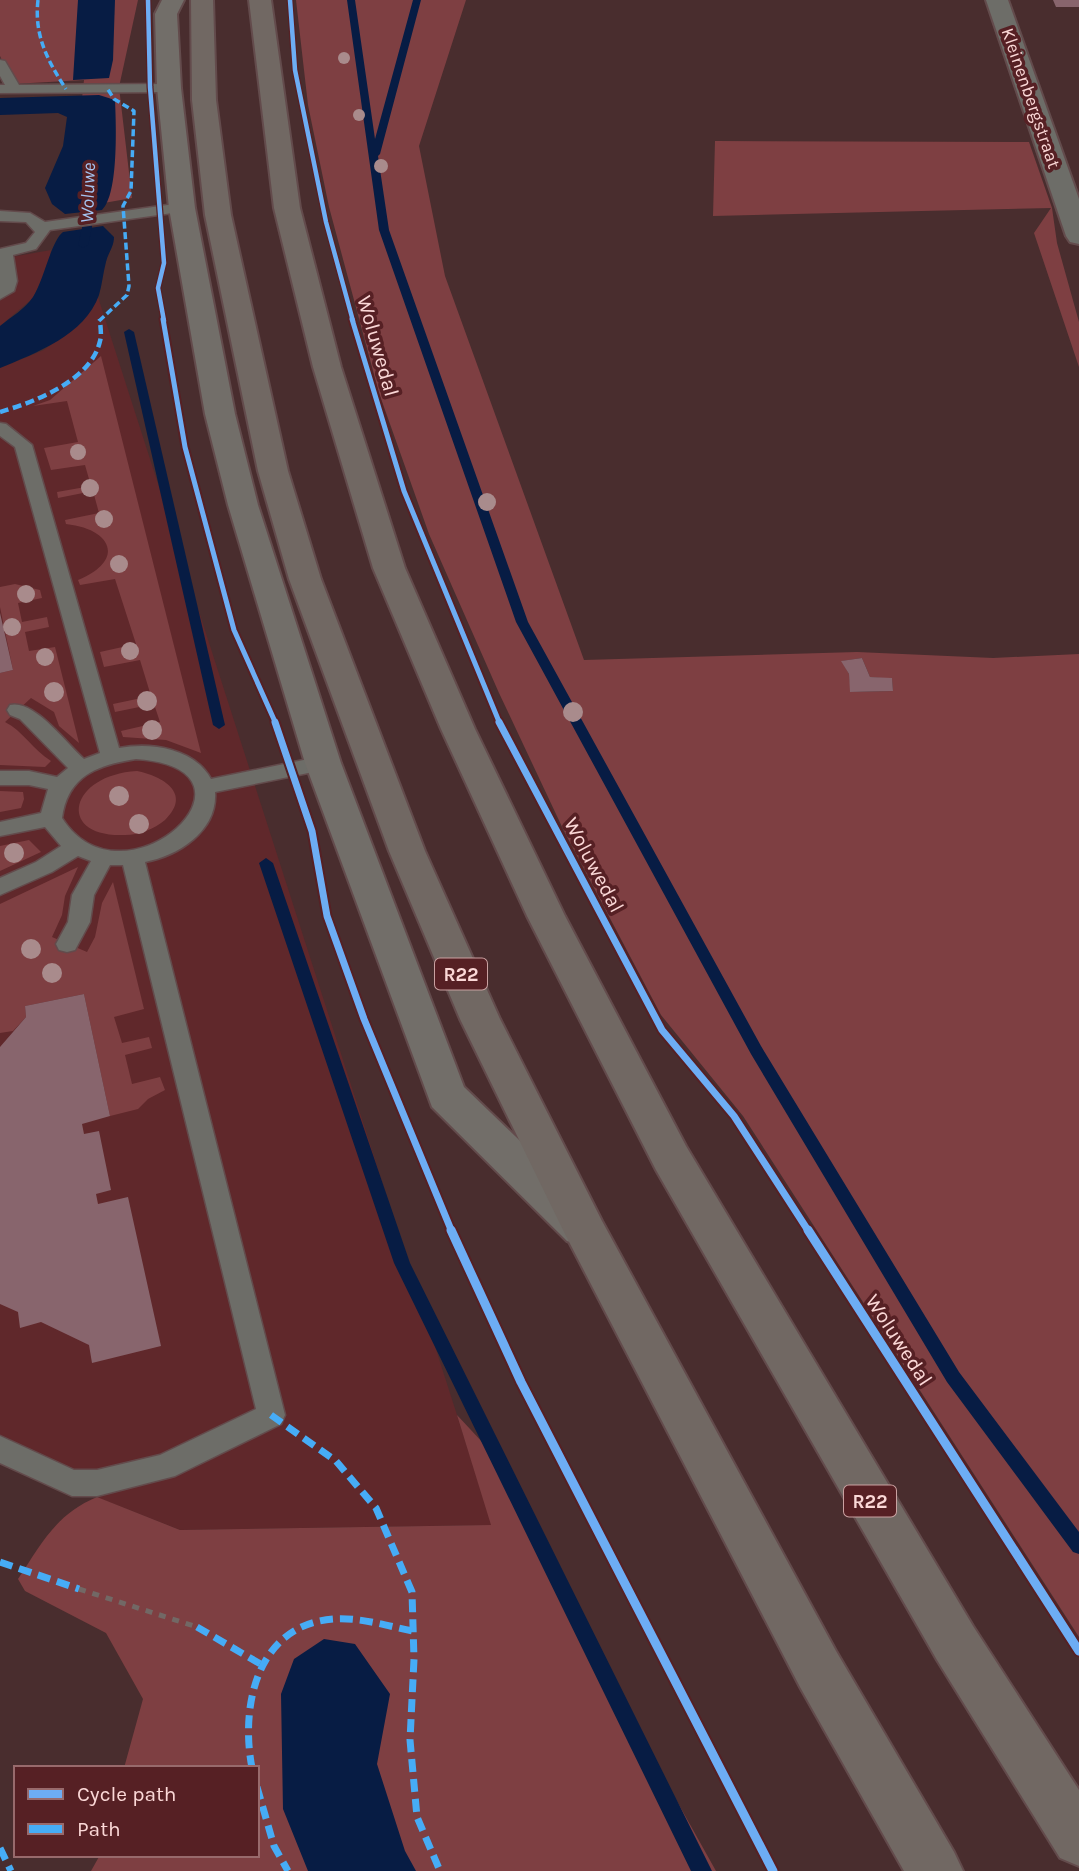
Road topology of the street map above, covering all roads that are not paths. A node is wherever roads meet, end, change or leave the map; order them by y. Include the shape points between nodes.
1 (173, 0) edge
2 (202, 0) edge
3 (260, 0) edge
4 (997, 0) edge
5 (0, 64) edge
6 (169, 88) junction
7 (7, 89) edge
8 (182, 208) junction
9 (0, 216) edge
10 (43, 227) junction
11 (1079, 236) edge
12 (3, 253) edge
13 (0, 294) edge
14 (0, 428) edge
15 (17, 710) dead end
16 (111, 756) junction
17 (323, 763) junction
18 (81, 768) junction
19 (0, 778) edge
20 (61, 785) junction
21 (206, 787) junction
22 (51, 818) junction
23 (0, 828) edge
24 (76, 848) junction
25 (104, 856) junction
26 (132, 856) junction
27 (0, 887) edge
28 (68, 944) dead end
29 (587, 1234) junction
30 (0, 1449) edge
31 (1079, 1839) edge
32 (935, 1871) edge

1 - 6 main road via 166,14
2 - 29 highway, R22 via 204,100 218,215 261,421 305,579 407,851 480,1019
3 - 31 highway, R22 via 287,208 327,367 389,568 458,729 546,916 671,1158 948,1631
4 - 11 street, Kleinenbergstraat
5 - 7 lane
6 - 7 lane
6 - 8 main road
8 - 10 lane
8 - 17 main road via 220,414 243,505
9 - 10 lane via 30,218
10 - 12 lane via 39,240 31,246
12 - 13 lane via 9,281
14 - 16 lane via 23,445
15 - 18 lane via 27,713
16 - 18 lane
16 - 21 lane via 148,753 181,761 197,772
17 - 21 lane
17 - 29 main road via 447,1096
18 - 20 lane
19 - 20 lane
20 - 22 lane
21 - 26 lane via 207,804 182,838 159,850
22 - 23 lane
22 - 24 lane
24 - 25 lane
24 - 27 lane
25 - 26 lane
25 - 28 lane via 87,886 79,922
26 - 30 lane via 271,1415 165,1467 97,1483 72,1483
29 - 32 highway, R22 via 818,1669

